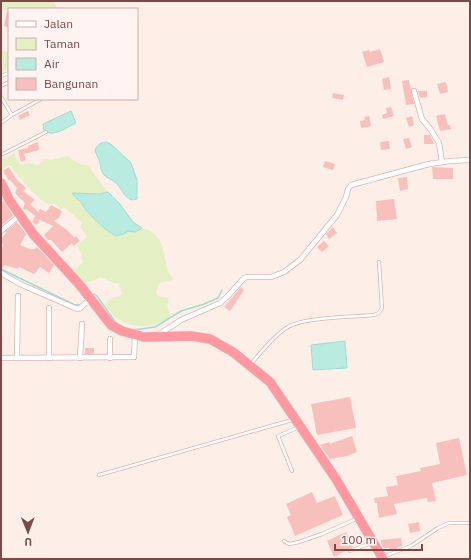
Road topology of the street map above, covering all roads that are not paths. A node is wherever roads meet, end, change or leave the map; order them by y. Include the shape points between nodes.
1 (414, 91) dead end
2 (1, 97) edge
3 (39, 100) edge
4 (12, 115) junction
5 (1, 123) edge
6 (46, 132) dead end
7 (1, 155) edge
8 (470, 160) edge
9 (442, 162) junction
10 (1, 183) edge
11 (20, 216) junction
12 (1, 231) edge
13 (379, 262) dead end
14 (1, 273) edge
15 (18, 296) dead end
16 (92, 301) junction
17 (49, 308) dead end
18 (82, 324) dead end
19 (135, 335) junction
20 (155, 336) junction
21 (110, 338) dead end
22 (1, 358) edge
23 (17, 358) junction
24 (49, 358) junction
25 (80, 358) junction
26 (110, 358) junction
27 (250, 365) junction
28 (299, 423) junction
29 (292, 471) dead end
30 (99, 475) dead end
31 (359, 518) junction
32 (470, 523) edge
33 (284, 541) dead end
34 (373, 542) junction
35 (350, 551) dead end
36 (383, 558) edge

1 - 9 street via 422,119 439,144
2 - 4 lane
3 - 4 lane
4 - 5 lane
6 - 7 lane
8 - 9 street
9 - 20 street via 410,168 351,185 337,215 300,260 284,272 271,277 247,276 220,302 181,320
10 - 11 highway
11 - 12 street
11 - 16 highway
13 - 27 lane via 382,308 379,313 293,324 286,327
14 - 16 street via 75,308 79,309
15 - 23 street
16 - 19 highway via 112,325
17 - 24 street
18 - 25 street
19 - 20 highway
19 - 26 street via 134,357
20 - 27 highway via 210,339
21 - 26 street
22 - 23 street
23 - 24 street
24 - 25 street
25 - 26 street
27 - 28 highway via 270,382
28 - 29 lane via 278,436
28 - 30 lane
28 - 31 highway
31 - 33 lane via 293,544
31 - 34 highway
32 - 36 lane via 449,523 411,546
34 - 35 lane
34 - 36 highway

